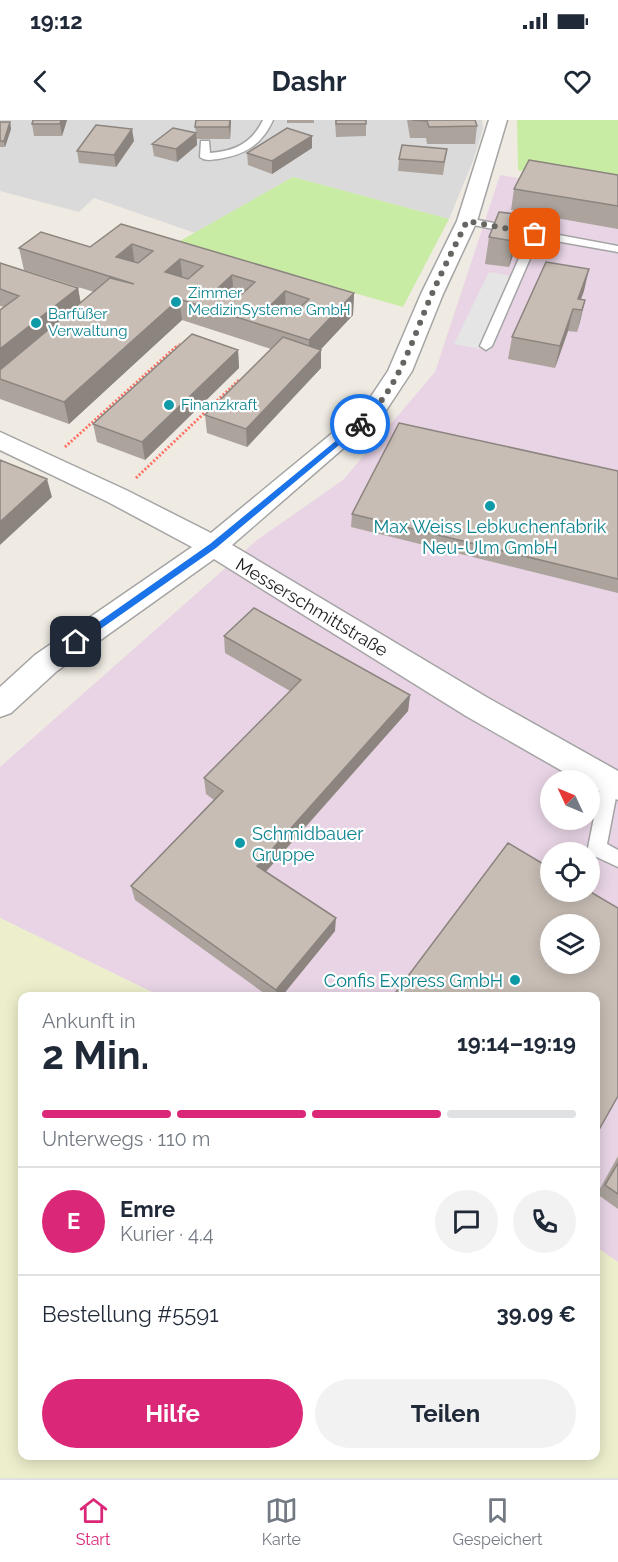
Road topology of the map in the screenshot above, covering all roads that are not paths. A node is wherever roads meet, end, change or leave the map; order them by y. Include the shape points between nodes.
1 (268, 120) edge
2 (498, 120) edge
3 (205, 143) edge
4 (467, 221) junction
5 (535, 234) junction
6 (618, 249) edge
7 (486, 346) dead end
8 (0, 440) edge
9 (213, 546) junction
10 (0, 705) edge
11 (614, 785) edge
12 (618, 859) edge

1 - 3 lane via 262,135 242,150 205,157
2 - 4 street
4 - 5 lane
4 - 9 street via 400,371 373,412
5 - 6 lane
5 - 7 lane
8 - 9 street, Messerschmittstraße
9 - 10 street via 46,663
9 - 11 street, Messerschmittstraße via 477,707
11 - 12 lane via 597,848

